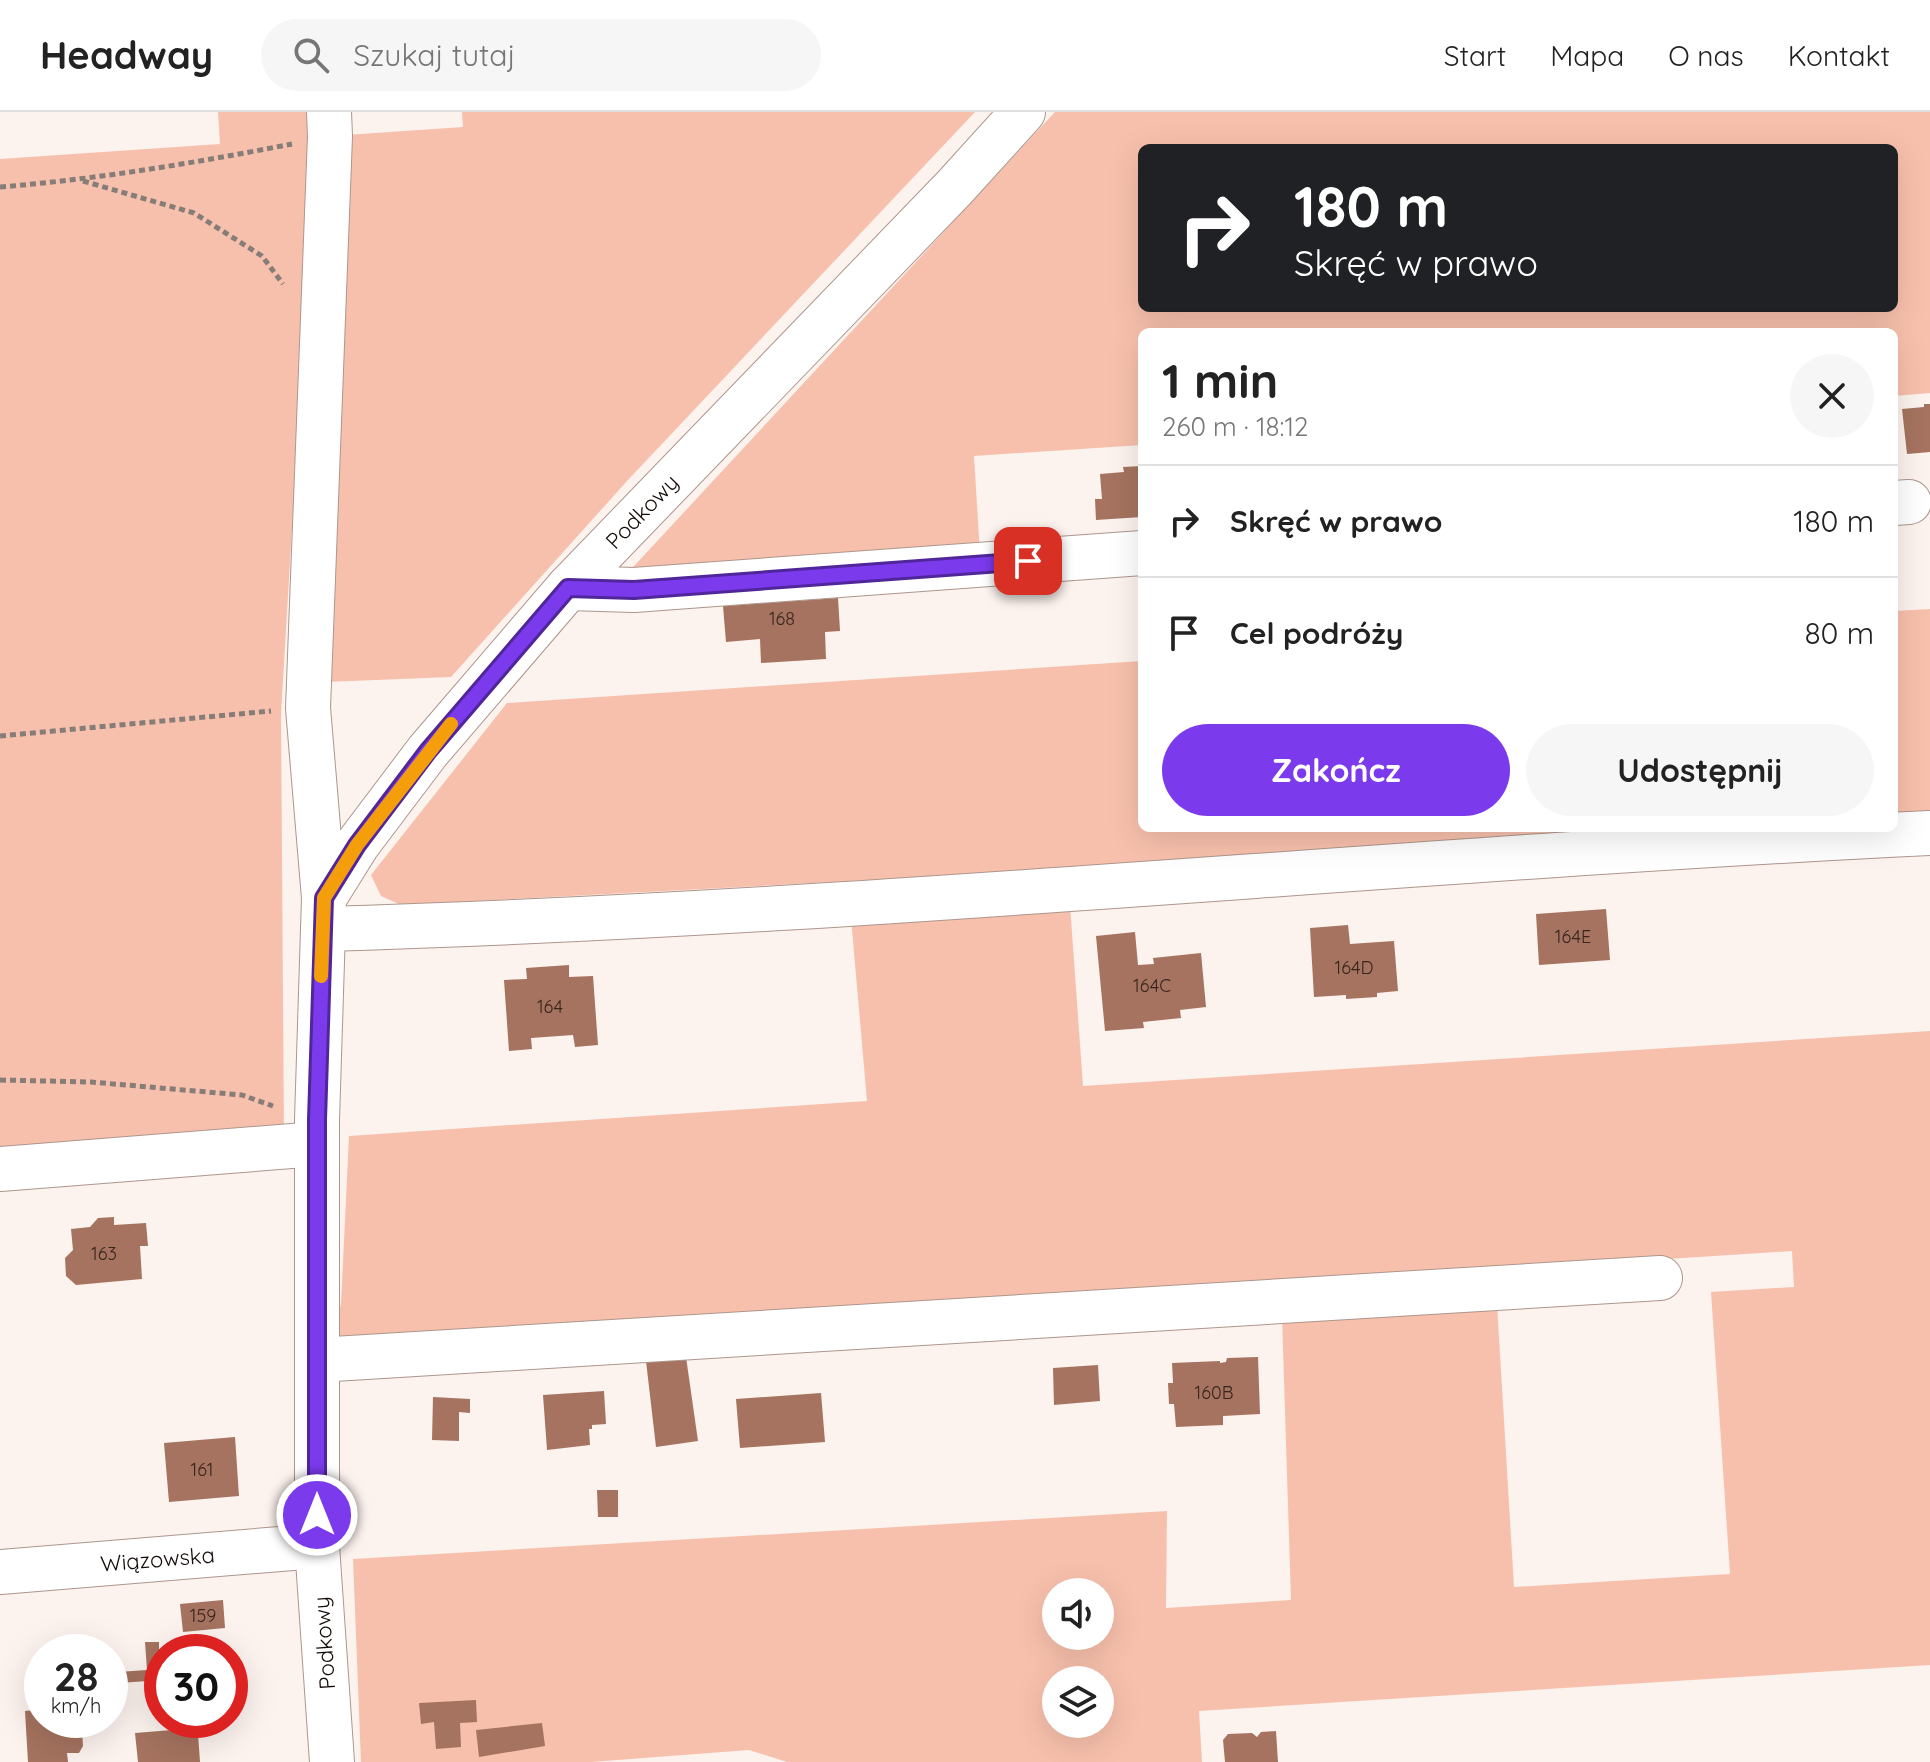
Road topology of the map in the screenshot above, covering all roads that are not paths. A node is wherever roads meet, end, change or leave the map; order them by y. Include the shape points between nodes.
1 (1023, 112) edge
2 (330, 124) edge
3 (1138, 553) edge
4 (568, 588) junction
5 (1930, 833) edge
6 (323, 913) junction
7 (317, 1132) junction
8 (0, 1169) edge
9 (1660, 1278) dead end
10 (317, 1360) junction
11 (317, 1546) junction
12 (0, 1572) edge
13 (332, 1762) edge

1 - 4 street, Podkowy
2 - 6 street via 308,708
3 - 4 street via 634,590
4 - 6 street, Podkowy via 428,751 357,845
5 - 6 street via 458,925
6 - 7 street, Podkowy
7 - 8 street
7 - 10 street, Podkowy
9 - 10 street
10 - 11 street, Podkowy
11 - 12 street, Wiązowska
11 - 13 street, Podkowy

